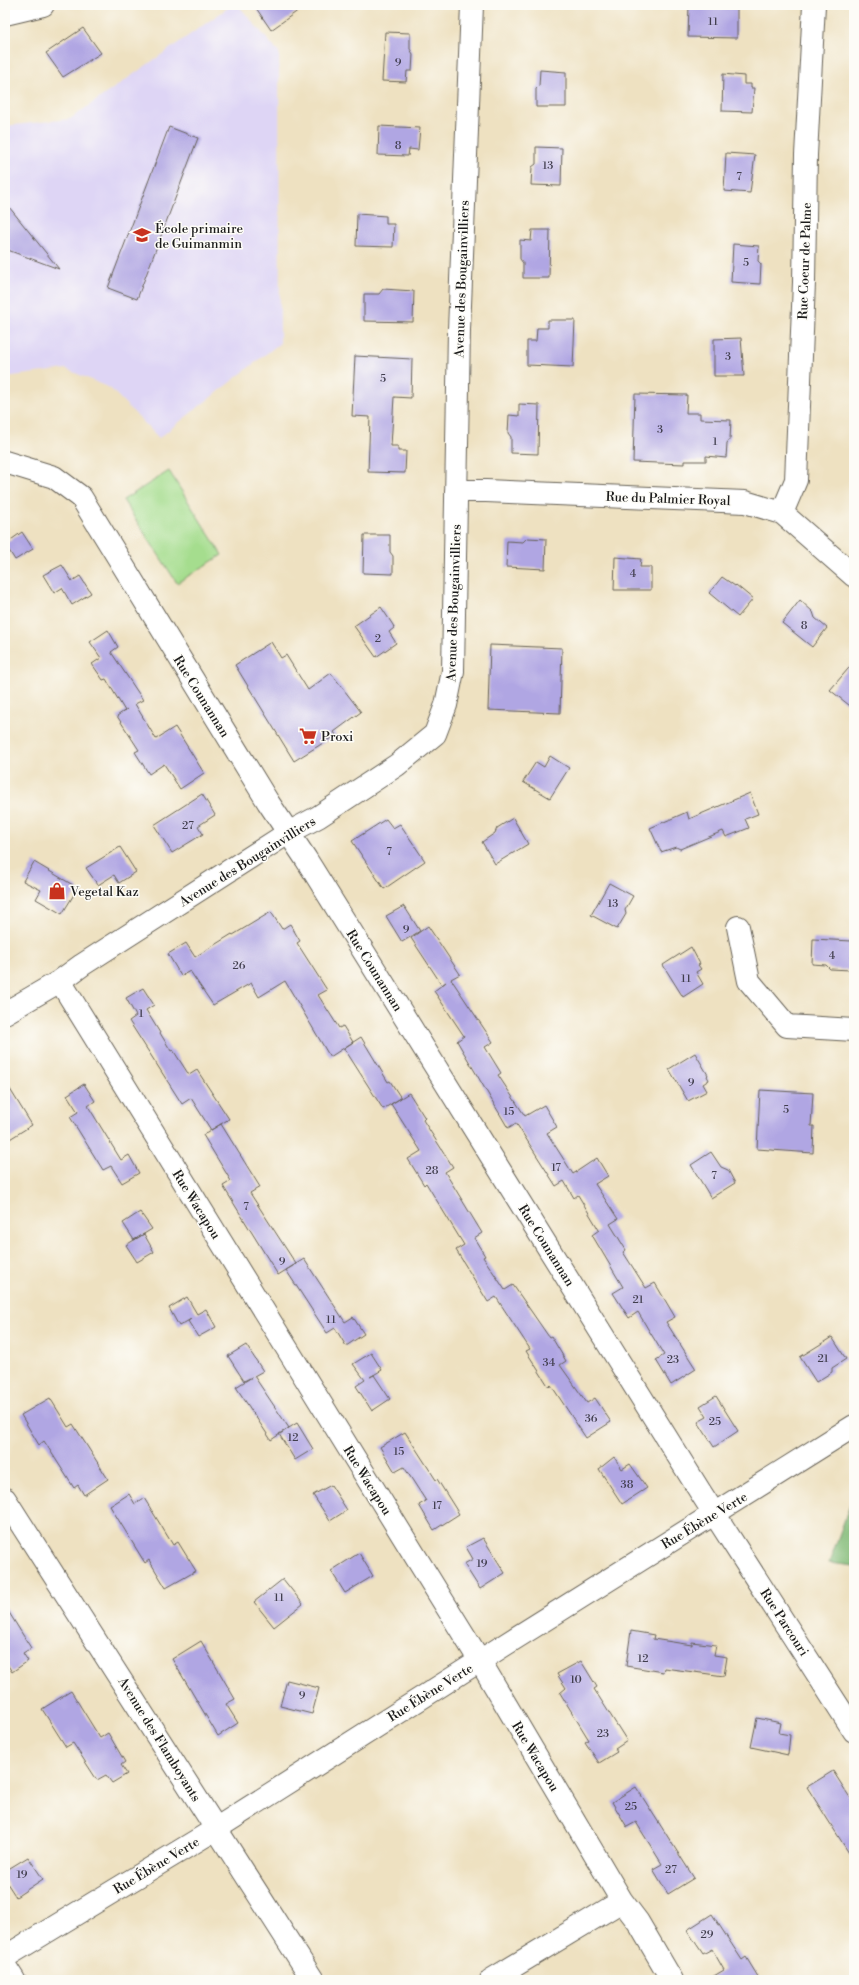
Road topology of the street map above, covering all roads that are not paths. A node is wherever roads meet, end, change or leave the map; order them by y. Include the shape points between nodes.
1 (43, 5) edge
2 (472, 5) edge
3 (814, 5) edge
4 (5, 14) edge
5 (5, 462) edge
6 (456, 491) junction
7 (782, 514) junction
8 (854, 576) edge
9 (288, 833) junction
10 (738, 927) dead end
11 (60, 981) junction
12 (5, 1013) edge
13 (854, 1030) edge
14 (854, 1426) edge
15 (5, 1499) edge
16 (716, 1514) junction
17 (480, 1661) junction
18 (854, 1730) edge
19 (215, 1827) junction
20 (622, 1901) junction
21 (5, 1957) edge
22 (5, 1966) edge
23 (14, 1980) edge
24 (313, 1980) edge
25 (491, 1980) edge
26 (672, 1980) edge

1 - 4 street
2 - 6 street, Avenue des Bougainvilliers via 459,330
3 - 7 street, Rue Coeur de Palme via 806,155 796,480
5 - 9 street, Rue Counannan via 54,477 81,497
6 - 7 street, Rue du Palmier Royal via 746,502
6 - 9 street, Avenue des Bougainvilliers via 453,671 446,704 435,734 396,765 318,817
7 - 8 street, Rue du Palmier Royal
9 - 11 street, Avenue des Bougainvilliers
9 - 16 street, Rue Counannan
10 - 13 street via 749,981 787,1026
11 - 12 street, Avenue des Bougainvilliers
11 - 17 street, Rue Wacapou
14 - 16 street, Rue Ébène Verte
15 - 19 street, Avenue des Flamboyants
16 - 17 street, Rue Ébène Verte
16 - 18 street, Rue Parcouri
17 - 19 street, Rue Ébène Verte
17 - 20 street, Rue Wacapou
19 - 21 street, Rue Ébène Verte via 206,1835
19 - 24 street, Avenue des Flamboyants
20 - 25 street
20 - 26 street, Rue Wacapou via 638,1922
22 - 23 street

